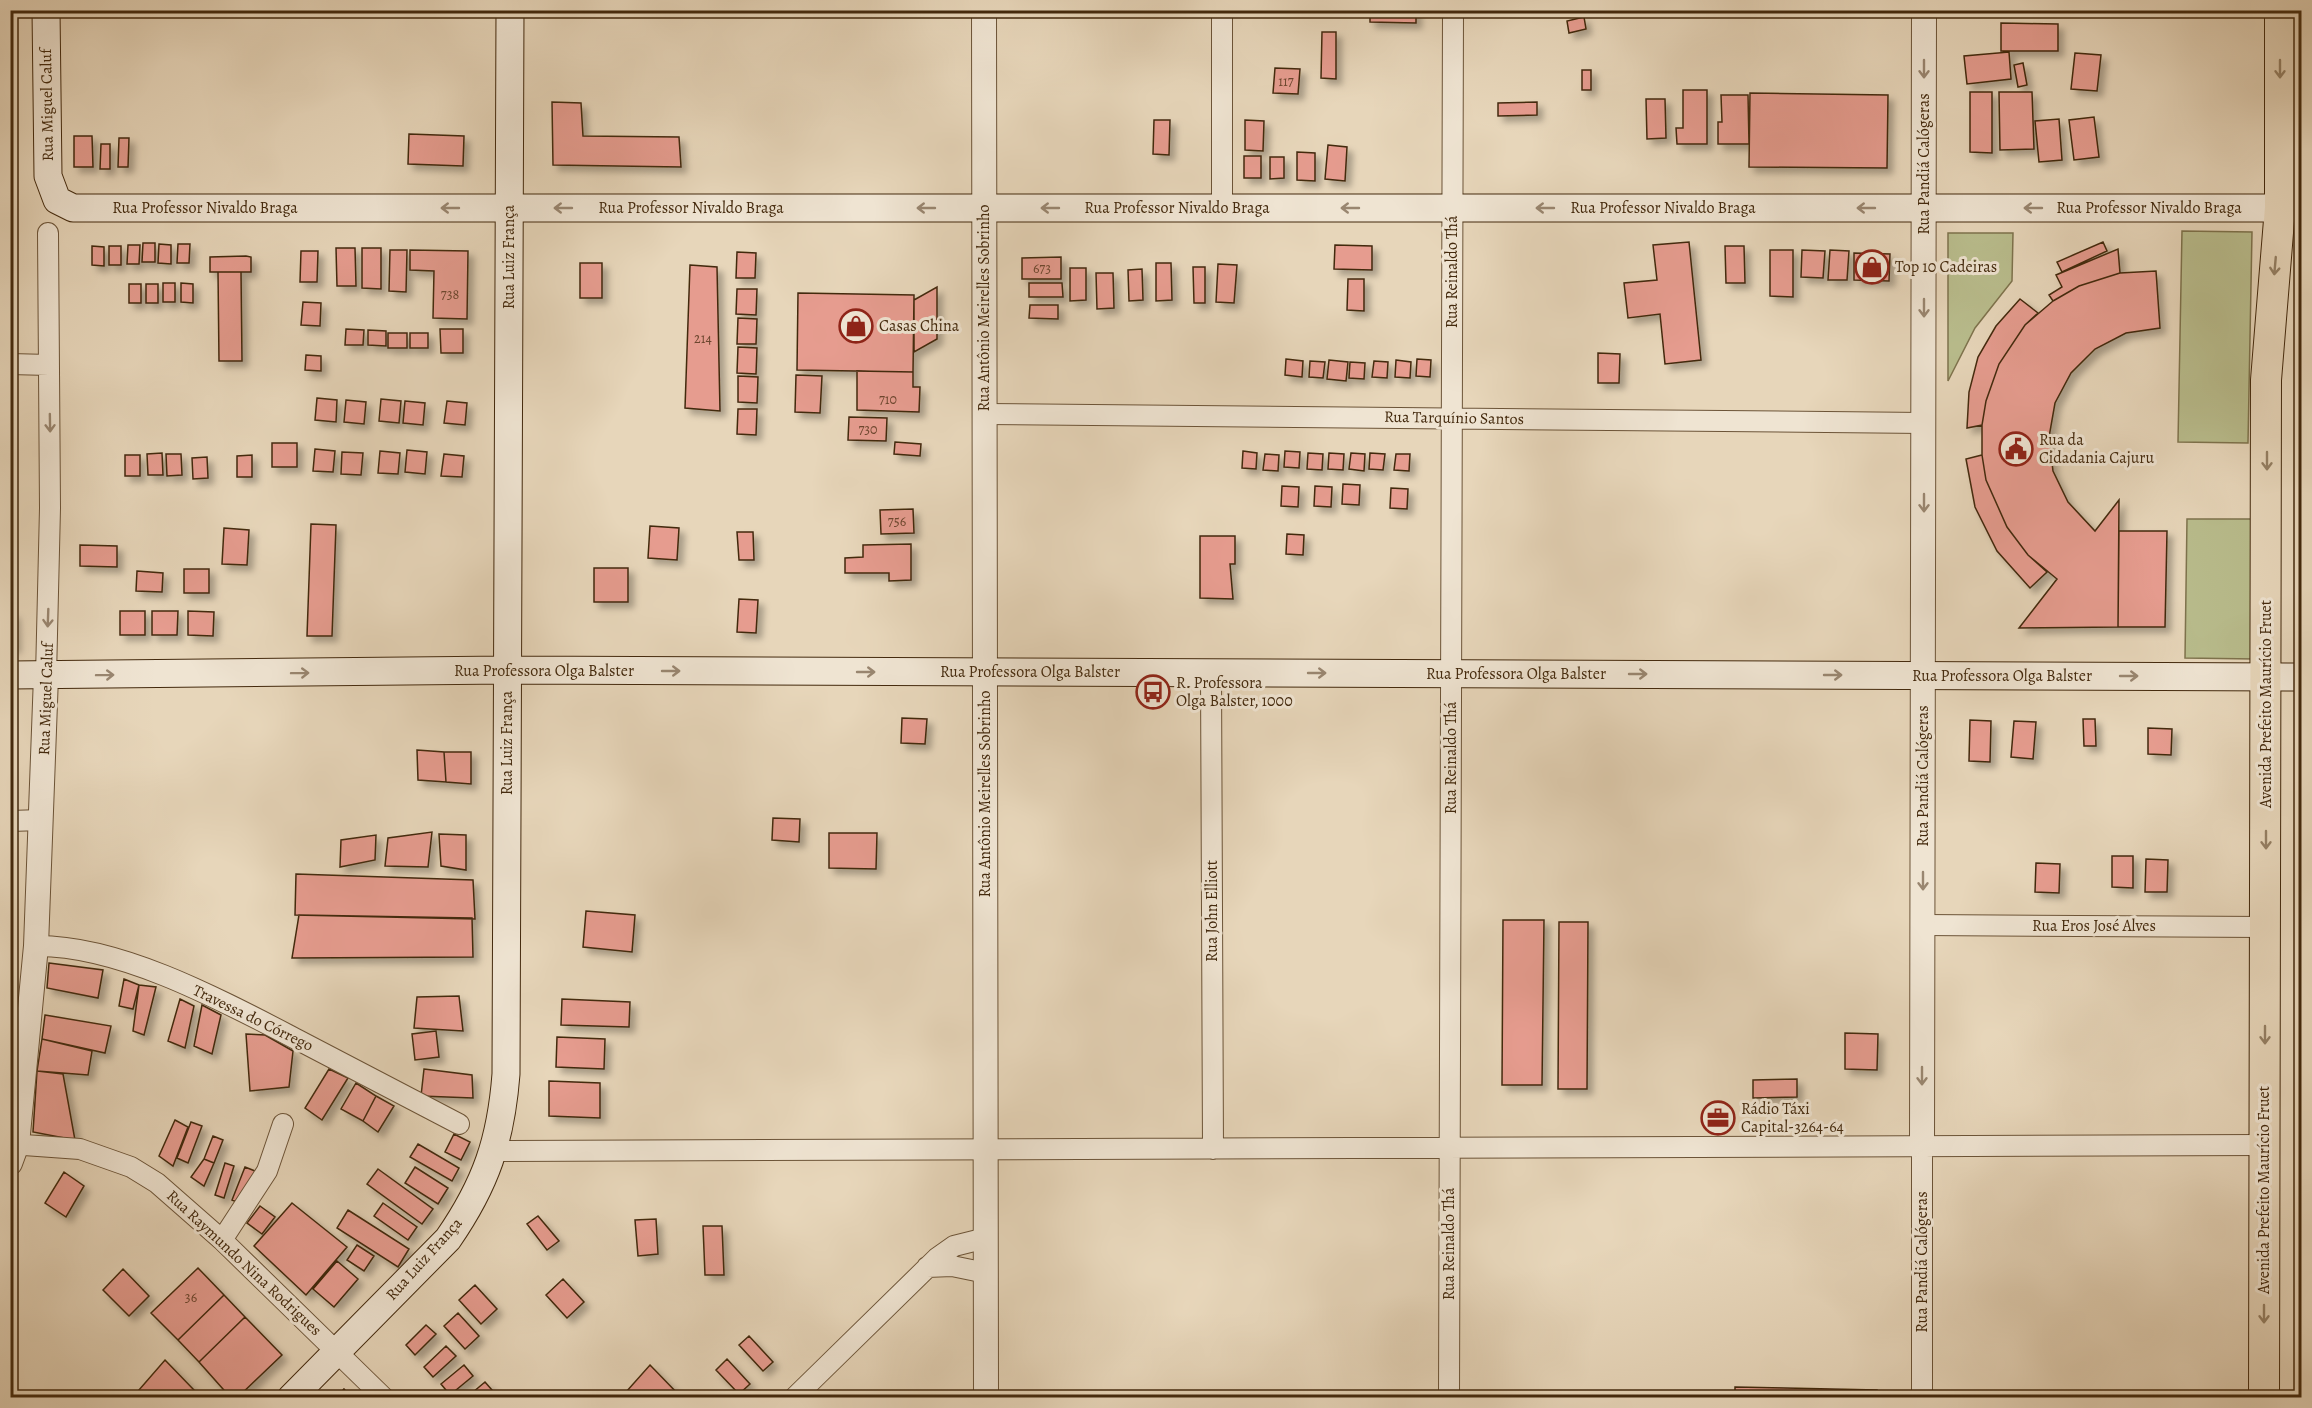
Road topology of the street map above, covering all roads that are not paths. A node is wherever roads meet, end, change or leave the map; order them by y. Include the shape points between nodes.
1 (46, 10) edge
2 (510, 10) edge
3 (984, 10) edge
4 (1222, 10) edge
5 (1453, 10) edge
6 (1924, 10) edge
7 (2280, 10) edge
8 (55, 198) joint
9 (509, 208) junction
10 (984, 208) junction
11 (1222, 208) junction
12 (1453, 208) junction
13 (1924, 208) junction
14 (2291, 208) edge
15 (48, 233) dead end
16 (10, 364) edge
17 (49, 365) junction
18 (984, 414) junction
19 (1452, 418) junction
20 (1924, 423) junction
21 (507, 670) junction
22 (985, 672) junction
23 (1211, 673) junction
24 (1451, 674) junction
25 (10, 675) edge
26 (1923, 675) junction
27 (46, 676) junction
28 (2266, 677) junction
29 (2301, 677) edge
30 (42, 820) junction
31 (10, 821) edge
32 (1923, 925) junction
33 (2265, 927) junction
34 (36, 946) junction
35 (283, 1124) dead end
36 (459, 1124) dead end
37 (2264, 1145) junction
38 (1922, 1146) junction
39 (1450, 1148) junction
40 (1213, 1149) junction
41 (13, 1150) edge
42 (986, 1150) junction
43 (494, 1151) junction
44 (986, 1238) junction
45 (222, 1240) junction
46 (927, 1267) junction
47 (986, 1273) junction
48 (338, 1351) junction
49 (291, 1398) edge
50 (384, 1398) edge
51 (794, 1398) edge
52 (986, 1398) edge
53 (1449, 1398) edge
54 (1922, 1398) edge
55 (2264, 1398) edge

1 - 8 main road, Rua Miguel Caluf via 48,177
2 - 9 main road, Rua Luiz França
3 - 10 street, Rua Antônio Meirelles Sobrinho
4 - 11 street
5 - 12 street, Rua Reinaldo Thá
6 -> 13 street, Rua Pandiá Calógeras
7 -> 14 main road, Avenida Prefeito Maurício Fruet
9 -> 8 main road, Rua Professor Nivaldo Braga via 72,208
10 -> 9 main road, Rua Professor Nivaldo Braga
9 - 21 main road, Rua Luiz França
11 -> 10 main road, Rua Professor Nivaldo Braga
10 - 18 street, Rua Antônio Meirelles Sobrinho
12 -> 11 main road, Rua Professor Nivaldo Braga
13 -> 12 main road, Rua Professor Nivaldo Braga
12 - 19 street, Rua Reinaldo Thá
14 -> 13 main road, Rua Professor Nivaldo Braga
13 -> 20 street, Rua Pandiá Calógeras
14 -> 28 main road, Avenida Prefeito Maurício Fruet via 2266,380
15 - 17 street, Rua Miguel Caluf
16 - 17 street
17 -> 27 street, Rua Miguel Caluf
18 - 19 street, Rua Tarquínio Santos
18 - 22 street, Rua Antônio Meirelles Sobrinho
19 - 20 street, Rua Tarquínio Santos
19 - 24 street, Rua Reinaldo Thá
20 -> 26 street, Rua Pandiá Calógeras
21 -> 22 main road, Rua Professora Olga Balster
27 -> 21 main road, Rua Professora Olga Balster
21 - 43 main road, Rua Luiz França via 506,1074
22 - 23 main road, Rua Professora Olga Balster
22 - 42 street, Rua Antônio Meirelles Sobrinho
23 -> 24 main road, Rua Professora Olga Balster
23 - 40 street, Rua John Elliott
24 -> 26 main road, Rua Professora Olga Balster
24 - 39 street, Rua Reinaldo Thá
25 - 27 main road, Rua Professora Olga Balster
26 -> 28 main road, Rua Professora Olga Balster
26 -> 32 street, Rua Pandiá Calógeras
27 - 30 street, Rua Miguel Caluf
28 - 29 main road, Rua Professora Olga Balster
28 -> 33 main road, Avenida Prefeito Maurício Fruet
30 - 31 street
30 - 34 street, Rua Miguel Caluf
32 - 33 street, Rua Eros José Alves
32 -> 38 street, Rua Pandiá Calógeras
33 -> 37 main road, Avenida Prefeito Maurício Fruet
34 - 36 street, Travessa do Córrego via 70,947 203,993
34 - 41 street, Rua Miguel Caluf
35 - 45 street via 267,1171
37 - 38 street
37 -> 55 main road, Avenida Prefeito Maurício Fruet
38 - 39 street
38 - 54 street, Rua Pandiá Calógeras
39 - 40 street
39 - 53 street, Rua Reinaldo Thá
40 - 42 street
41 - 45 street, Rua Raymundo Nina Rodrigues via 80,1149 131,1167 182,1203
42 - 43 street
42 - 44 street, Rua Antônio Meirelles Sobrinho
43 - 48 main road, Rua Luiz França via 486,1176 448,1239
44 - 46 street via 954,1246
44 - 47 street, Rua Antônio Meirelles Sobrinho
45 - 48 street, Rua Raymundo Nina Rodrigues
46 - 47 street via 952,1266
46 - 51 street
47 - 52 street, Rua Antônio Meirelles Sobrinho
48 - 49 main road, Rua Luiz França
48 - 50 street, Rua Raymundo Nina Rodrigues

